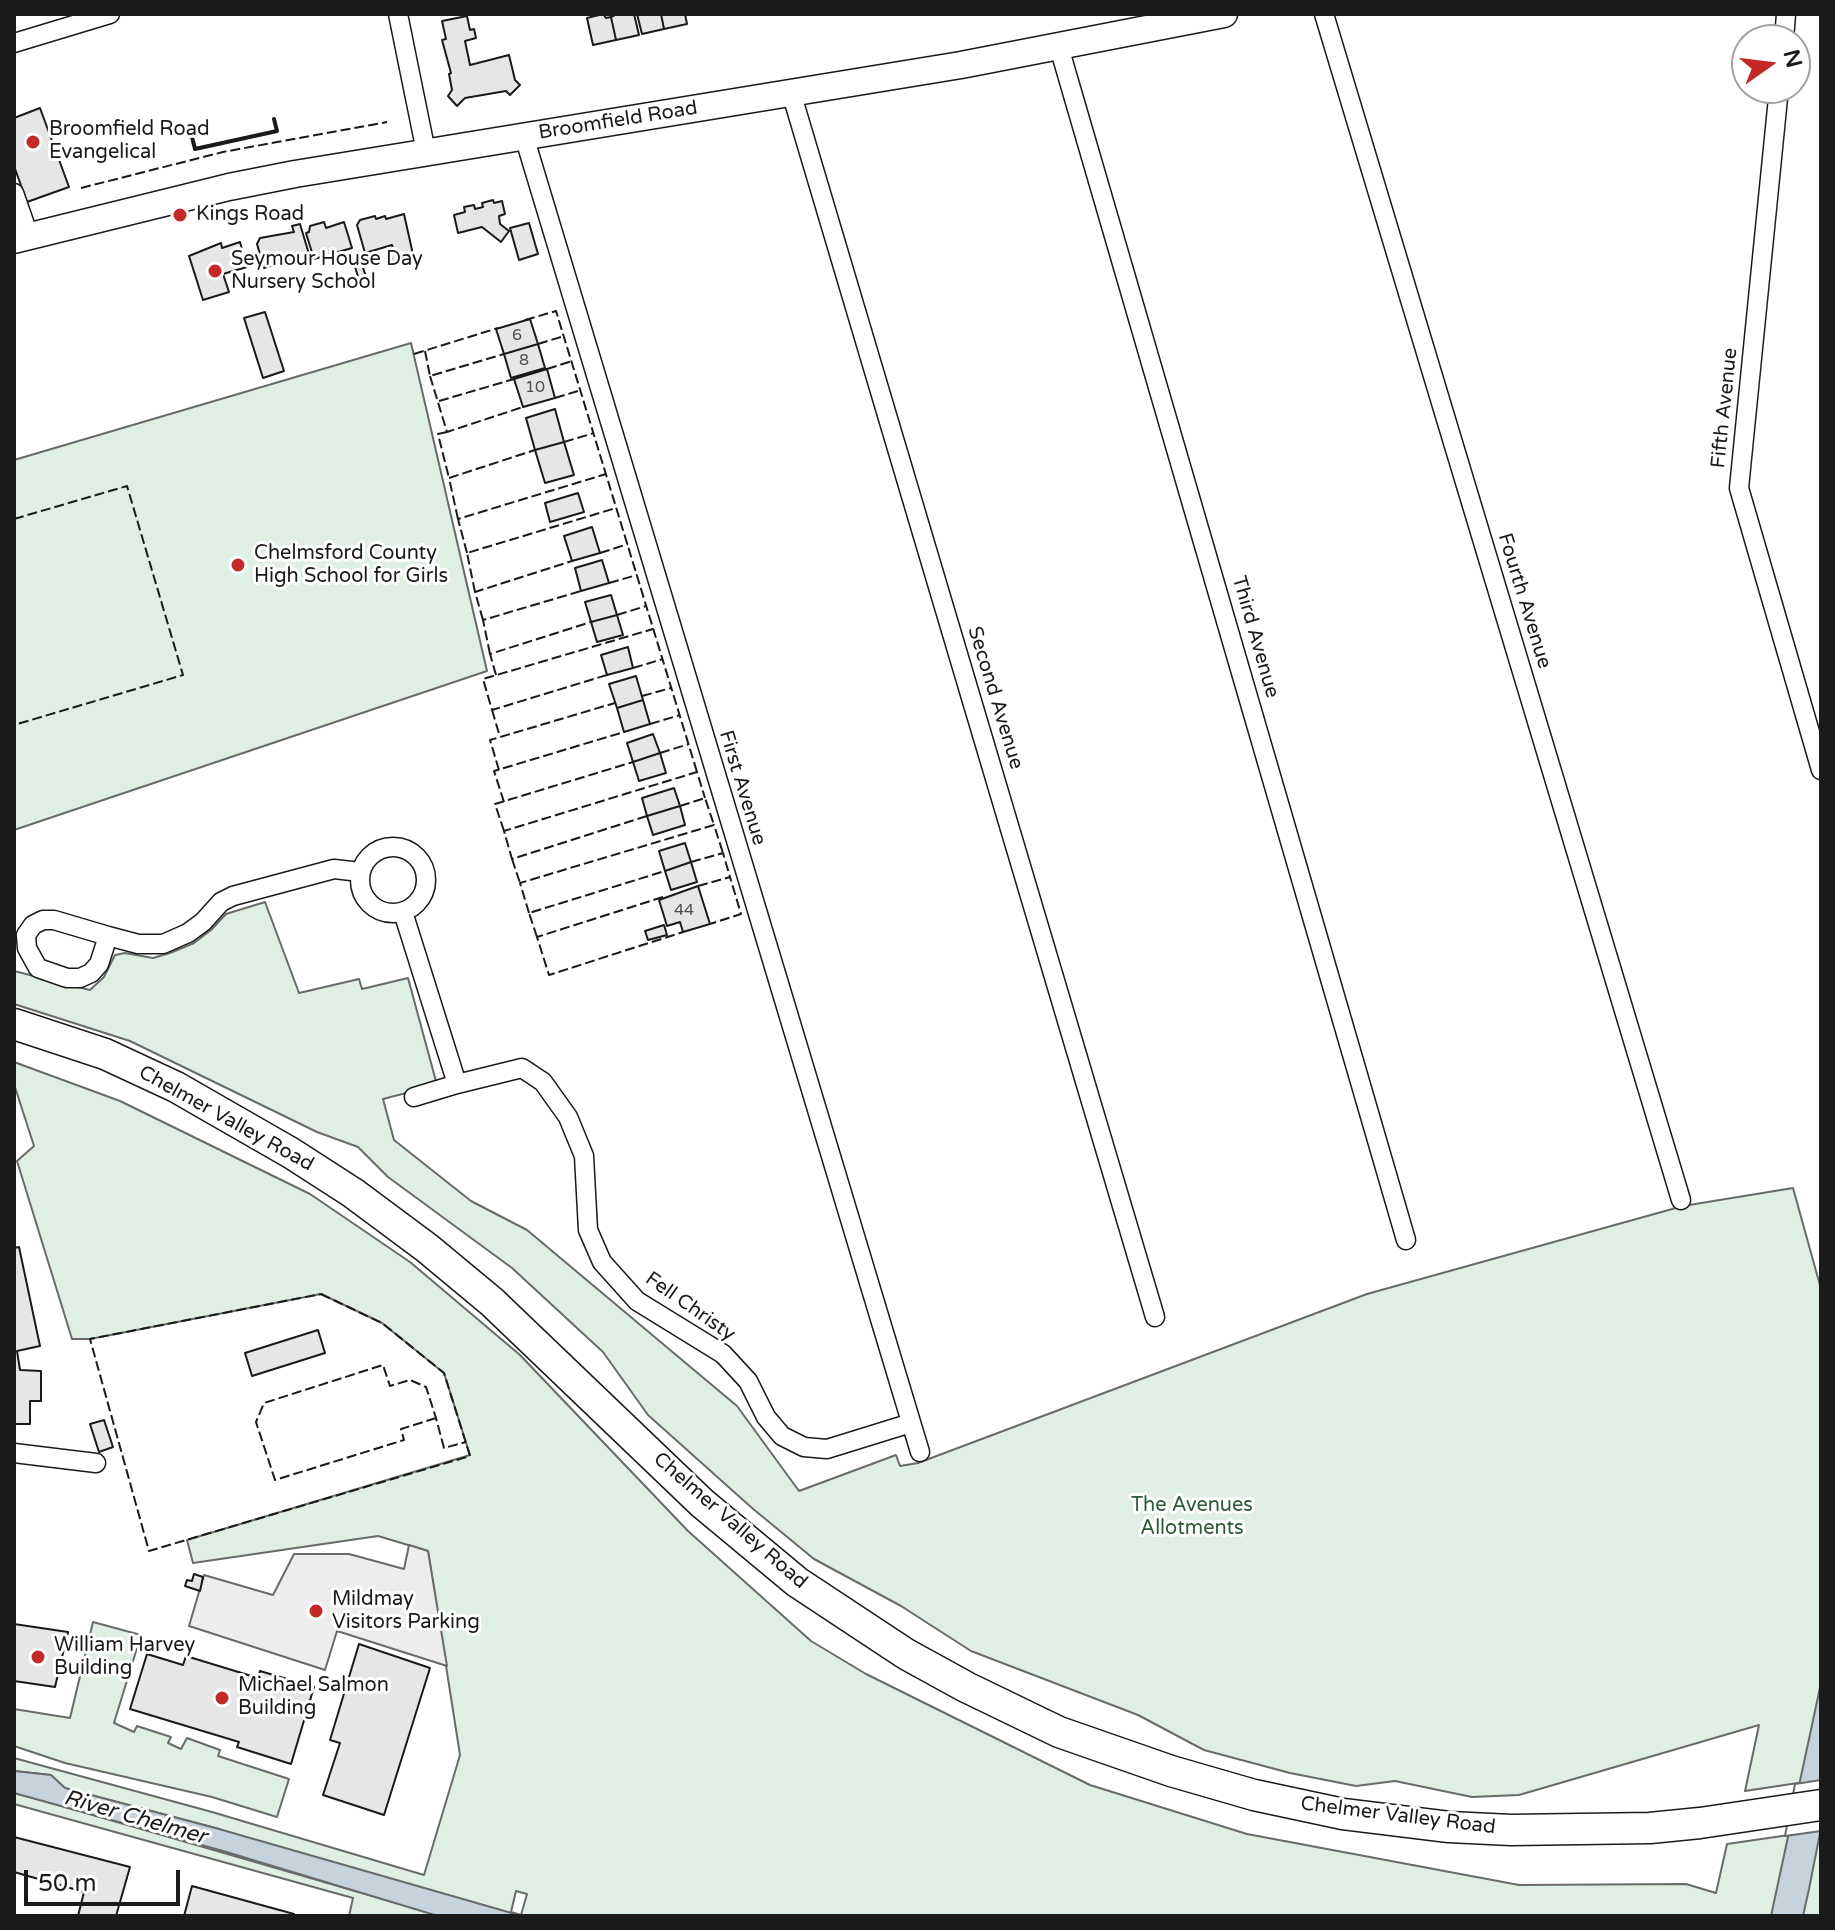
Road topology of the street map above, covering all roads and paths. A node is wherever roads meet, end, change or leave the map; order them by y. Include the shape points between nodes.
1 (40, 14) edge
2 (110, 14) edge
3 (398, 14) edge
4 (1224, 14) edge
5 (1324, 14) edge
6 (45, 33) junction
7 (14, 43) edge
8 (1059, 47) junction
9 (791, 92) junction
10 (1777, 104) edge
11 (524, 136) junction
12 (426, 152) junction
13 (14, 193) edge
14 (21, 238) edge
15 (1821, 770) edge
16 (360, 872) junction
17 (403, 912) junction
18 (108, 936) dead end
19 (14, 1024) edge
20 (457, 1084) junction
21 (414, 1097) dead end
22 (1681, 1200) dead end
23 (1406, 1240) dead end
24 (1155, 1317) dead end
25 (911, 1423) junction
26 (920, 1452) dead end
27 (14, 1453) edge
28 (96, 1463) dead end
29 (1821, 1805) edge

1 - 6 street
2 - 6 street
3 - 12 street
4 - 8 main road, Broomfield Road
5 - 22 street, Fourth Avenue
6 - 7 street
8 - 9 main road, Broomfield Road
8 - 23 street, Third Avenue
9 - 11 main road, Broomfield Road
9 - 24 street, Second Avenue
10 - 15 street, Fifth Avenue via 1739,488
11 - 12 main road, Broomfield Road
11 - 25 street, First Avenue
12 - 14 main road, Broomfield Road via 242,185
13 - 14 street
16 - 17 street via 370,904
16 - 17 street via 371,855 389,846 418,857 425,889
16 - 18 street via 334,869 233,896 188,933 163,944
17 - 20 street
19 - 29 main road, Chelmer Valley Road via 105,1054 176,1087 353,1193 492,1302 761,1554 861,1626 966,1687 1059,1732 1254,1795 1343,1814 1449,1827 1573,1830 1700,1823
20 - 21 street, Fell Christy
20 - 25 street, Fell Christy via 522,1068 543,1082 568,1117 584,1156 588,1230 602,1262 637,1301 723,1354 748,1381 782,1436 804,1447 827,1449
25 - 26 street, First Avenue
27 - 28 street

